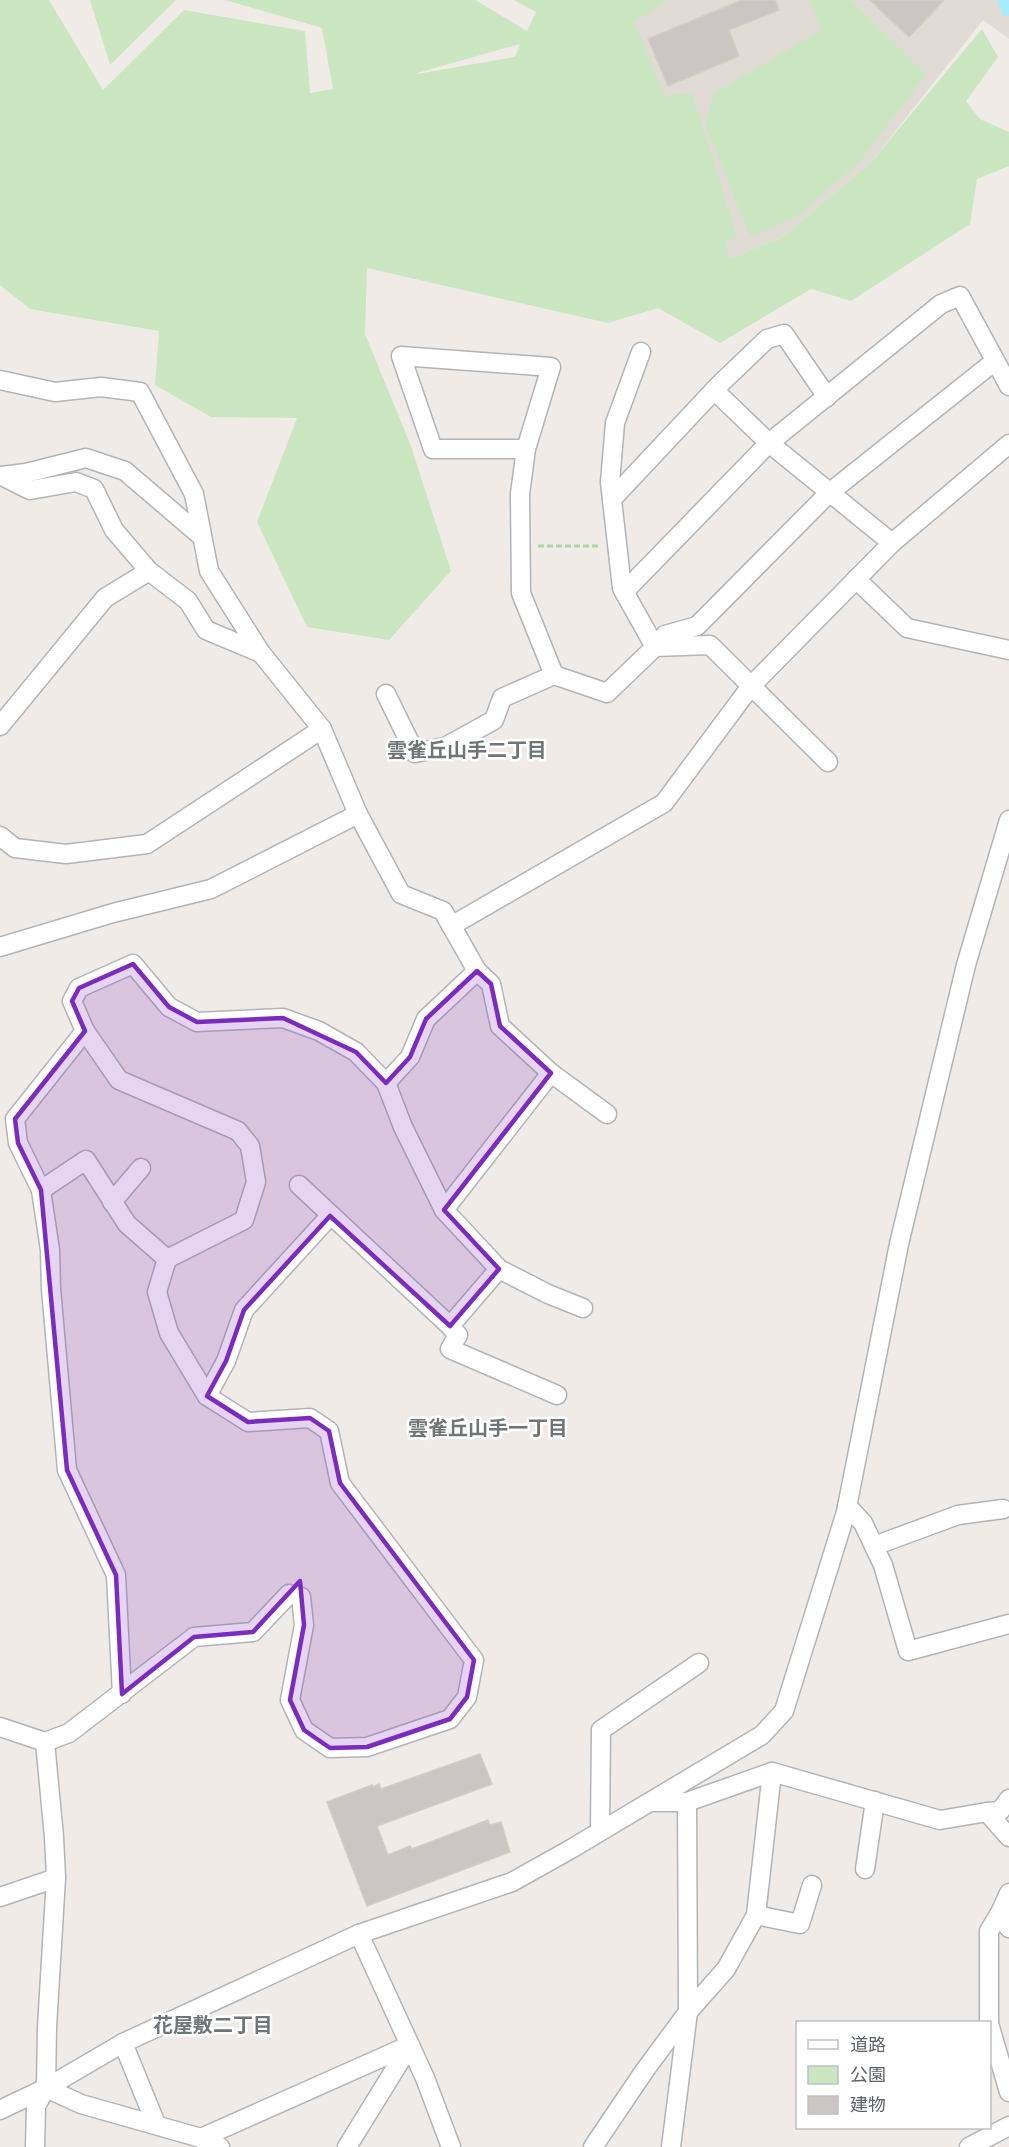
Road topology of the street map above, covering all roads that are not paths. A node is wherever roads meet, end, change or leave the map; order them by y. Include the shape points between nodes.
1 (640, 352) dead end
2 (995, 361) junction
3 (0, 380) edge
4 (1009, 386) edge
5 (714, 390) junction
6 (827, 397) junction
7 (769, 443) junction
8 (1009, 444) edge
9 (526, 449) junction
10 (1, 476) edge
11 (829, 493) junction
12 (612, 499) junction
13 (201, 536) junction
14 (892, 543) junction
15 (149, 571) junction
16 (856, 579) junction
17 (624, 592) junction
18 (655, 647) junction
19 (1009, 650) edge
20 (261, 653) junction
21 (555, 675) junction
22 (751, 686) junction
23 (386, 694) dead end
24 (0, 726) edge
25 (322, 729) junction
26 (828, 762) dead end
27 (358, 814) junction
28 (1009, 820) edge
29 (0, 836) edge
30 (451, 926) junction
31 (0, 947) edge
32 (477, 970) junction
33 (85, 1031) junction
34 (551, 1072) junction
35 (386, 1083) junction
36 (608, 1114) dead end
37 (141, 1168) dead end
38 (299, 1185) dead end
39 (41, 1190) junction
40 (112, 1202) junction
41 (444, 1210) junction
42 (330, 1215) junction
43 (167, 1259) junction
44 (499, 1269) junction
45 (583, 1308) dead end
46 (450, 1326) junction
47 (557, 1395) dead end
48 (207, 1396) junction
49 (847, 1506) junction
50 (1003, 1509) dead end
51 (874, 1546) junction
52 (1009, 1624) edge
53 (699, 1663) dead end
54 (122, 1694) junction
55 (0, 1727) edge
56 (45, 1742) junction
57 (772, 1772) junction
58 (1009, 1799) edge
59 (649, 1802) junction
60 (687, 1802) junction
61 (875, 1802) junction
62 (987, 1812) junction
63 (600, 1831) junction
64 (1009, 1838) edge
65 (865, 1869) dead end
66 (56, 1878) junction
67 (812, 1886) dead end
68 (1009, 1893) edge
69 (0, 1897) edge
70 (756, 1916) junction
71 (1004, 1921) edge
72 (359, 1934) junction
73 (688, 2012) junction
74 (989, 2021) edge
75 (991, 2030) edge
76 (123, 2043) junction
77 (410, 2045) junction
78 (46, 2088) junction
79 (1009, 2092) edge
80 (0, 2110) edge
81 (156, 2124) junction
82 (1009, 2126) edge
83 (201, 2138) junction
84 (35, 2147) edge
85 (220, 2147) edge
86 (346, 2147) edge
87 (451, 2147) edge
88 (593, 2147) edge
89 (671, 2147) edge
90 (969, 2147) edge

1 - 12 street via 615,423
2 - 4 street
2 - 6 street via 960,296 941,304
2 - 11 street
3 - 13 street via 56,392 101,387 140,392 194,494
5 - 6 street via 767,339 784,334
5 - 7 street
5 - 12 street
6 - 7 street
7 - 11 street
7 - 17 street
8 - 14 street
9 - 9 street via 550,367 400,356 433,448
9 - 21 street via 520,494 521,593
10 - 13 street via 86,458 125,471
10 - 15 street via 30,489 76,482 94,489 114,531
11 - 14 street
11 - 18 street via 697,626 665,635
12 - 17 street
13 - 20 street via 209,571
14 - 16 street
15 - 20 street via 188,601 206,630
15 - 24 street via 105,598
16 - 19 street via 908,628
16 - 22 street
17 - 18 street
18 - 21 street via 607,693
18 - 22 street via 710,645
20 - 25 street
21 - 23 street via 502,698 494,720 445,747 415,753
22 - 26 street
22 - 30 street via 664,803
25 - 27 street
25 - 29 street via 147,844 66,854 15,848
27 - 30 street via 401,894 443,911
27 - 31 street via 211,889
28 - 49 street via 966,966 898,1244
30 - 32 street
32 - 34 street via 491,984 501,1026
32 - 35 street via 426,1019 410,1057
33 - 35 street via 72,1001 79,988 133,964 169,1007 197,1022 283,1018 319,1031 356,1052
33 - 39 street via 15,1119 18,1143
33 - 43 street via 119,1080 238,1131 250,1146 256,1182 244,1220
34 - 36 street
34 - 41 street
35 - 41 street
37 - 40 street
38 - 42 street
39 - 40 street via 86,1160
39 - 54 street via 50,1250 67,1470 116,1575
40 - 43 street via 127,1224
41 - 44 street
42 - 46 street
42 - 48 street via 244,1310 226,1361
43 - 48 street via 158,1292 169,1334
44 - 45 street
44 - 46 street
46 - 47 street via 458,1335 450,1349
48 - 54 street via 248,1422 310,1418 329,1431 340,1483 474,1660 467,1697 450,1719 367,1747 330,1748 304,1730 290,1700 304,1625 301,1597 289,1594 253,1632 194,1637
49 - 51 street via 863,1522
49 - 59 street via 784,1711 762,1735
50 - 51 street via 958,1515
51 - 52 street via 908,1650
53 - 63 street via 601,1730
54 - 56 street via 69,1734
55 - 56 street
56 - 66 street
57 - 60 street
57 - 61 street
57 - 70 street
58 - 62 street via 1000,1811
59 - 60 street
59 - 63 street
60 - 73 street
61 - 62 street via 940,1820
61 - 65 street
62 - 64 street
63 - 72 street via 512,1882
66 - 69 street
66 - 78 street
67 - 70 street via 800,1924
68 - 71 street
70 - 73 street via 726,1969
71 - 74 street via 989,1931
72 - 76 street
72 - 77 street
73 - 88 street
73 - 89 street
75 - 79 street
76 - 78 street
76 - 81 street
77 - 83 street
77 - 86 street
77 - 87 street
78 - 80 street
78 - 81 street via 81,2104
78 - 84 street via 36,2106
81 - 83 street
82 - 90 street
83 - 85 street

